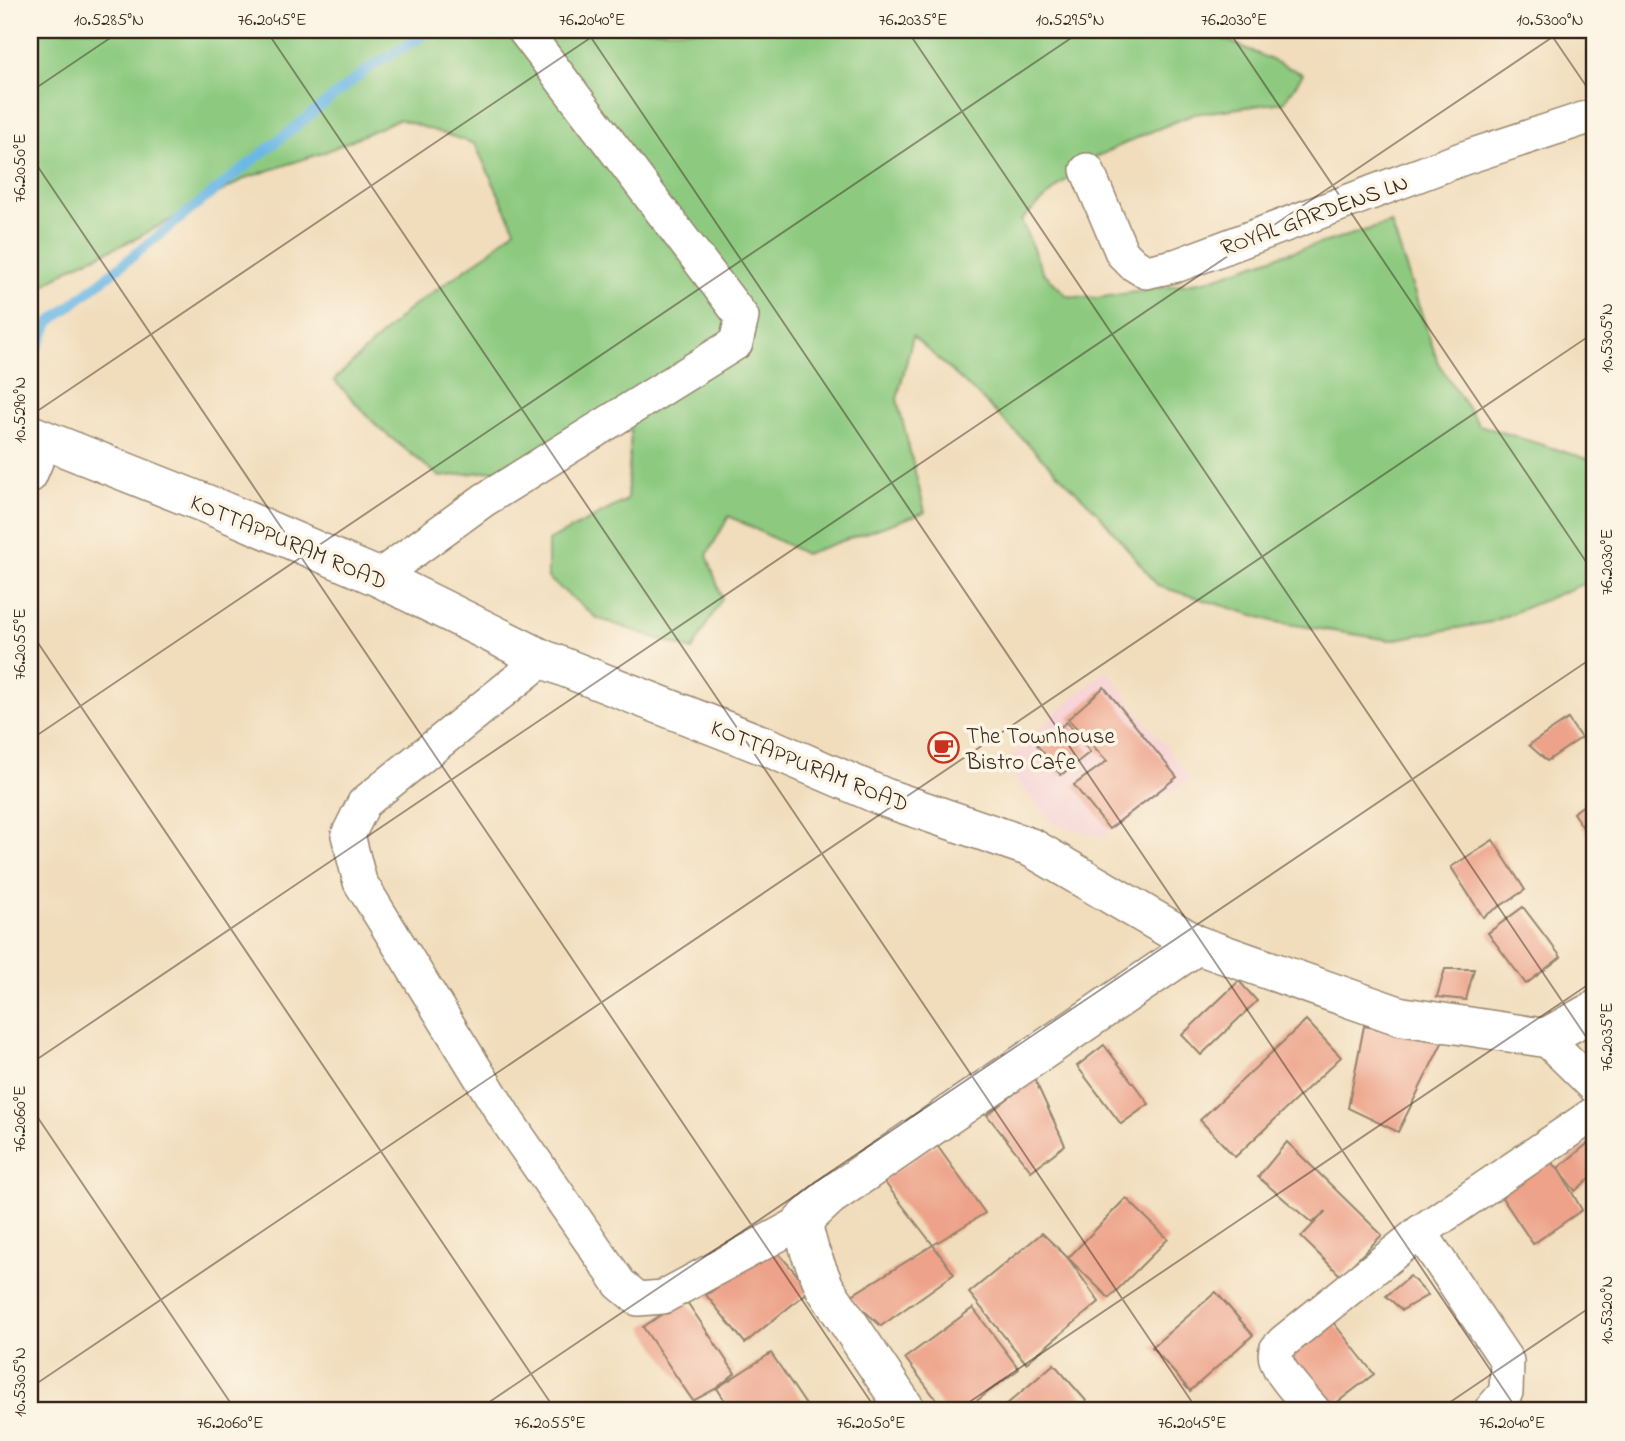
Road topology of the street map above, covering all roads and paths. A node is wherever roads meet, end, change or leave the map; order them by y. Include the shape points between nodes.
1 (524, 30) edge
2 (1595, 115) edge
3 (1087, 170) dead end
4 (38, 437) edge
5 (30, 476) edge
6 (378, 577) junction
7 (543, 659) junction
8 (1196, 945) junction
9 (1595, 1010) edge
10 (1545, 1038) junction
11 (1595, 1087) edge
12 (1595, 1113) edge
13 (802, 1222) junction
14 (1420, 1232) junction
15 (906, 1411) edge
16 (1314, 1411) edge
17 (1490, 1411) edge

1 - 6 street via 742,317 736,343 484,500
2 - 3 street, ROYAL GARDENS LN via 1464,158 1178,265 1146,272 1122,253
4 - 5 street
4 - 6 street, KOTTAPPURAM ROAD
6 - 7 street, KOTTAPPURAM ROAD
7 - 8 street, KOTTAPPURAM ROAD via 886,797 1032,848
7 - 13 street via 364,803 348,835 360,882 508,1122 620,1284 638,1299 663,1297
8 - 10 street, KOTTAPPURAM ROAD via 1400,1016
8 - 13 street via 830,1196
9 - 10 street
10 - 11 street
12 - 14 street
13 - 15 street via 825,1288
14 - 16 street via 1276,1351 1279,1369
14 - 17 street via 1507,1361 1506,1392

